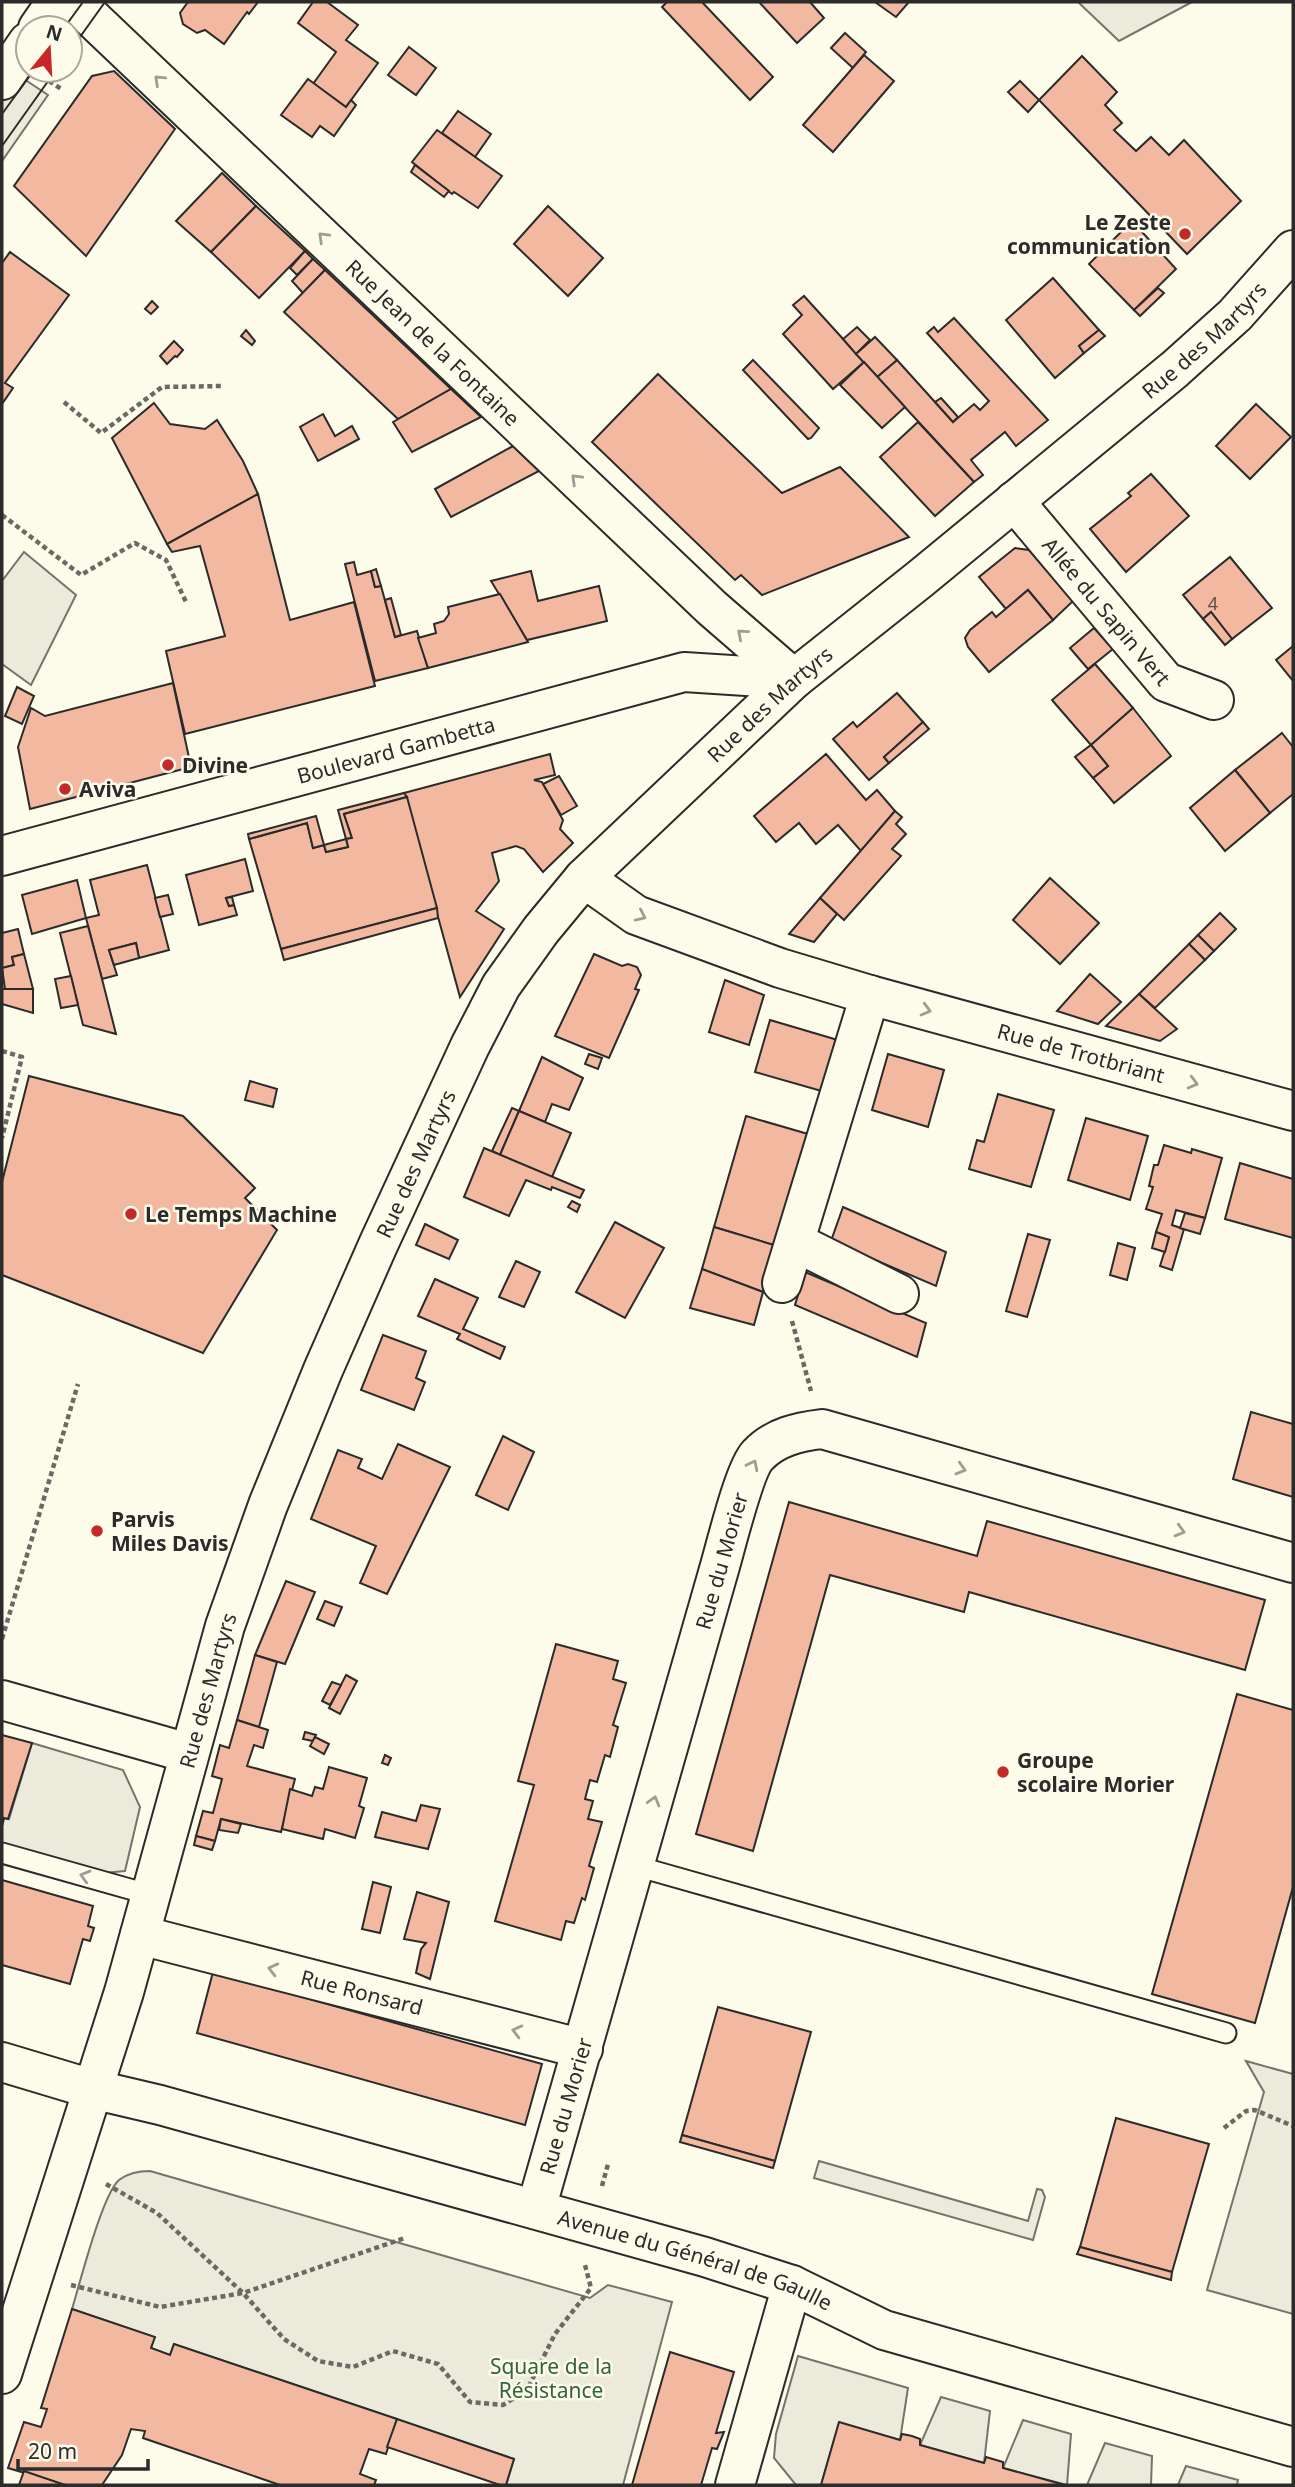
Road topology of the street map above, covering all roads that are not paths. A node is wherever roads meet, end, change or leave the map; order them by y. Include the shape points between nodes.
1 (75, 2) edge
2 (14, 62) edge
3 (2, 80) edge
4 (1293, 250) edge
5 (1014, 501) junction
6 (794, 679) junction
7 (1214, 700) dead end
8 (2, 856) edge
9 (584, 878) junction
10 (870, 995) junction
11 (1293, 1111) edge
12 (795, 1242) junction
13 (782, 1283) road end
14 (899, 1294) dead end
15 (1293, 1563) edge
16 (2, 1700) edge
17 (188, 1753) junction
18 (2, 1853) edge
19 (636, 1866) junction
20 (151, 1895) junction
21 (140, 1935) junction
22 (1226, 2033) dead end
23 (583, 2049) junction
24 (2, 2062) edge
25 (93, 2090) junction
26 (537, 2209) junction
27 (792, 2285) junction
28 (2, 2374) edge
29 (1293, 2447) edge
30 (745, 2480) edge

6 -> 1 street, Rue Jean de la Fontaine via 712,608
2 - 3 street
4 - 5 street, Rue des Martyrs via 1225,324 1175,369
5 - 6 street, Rue des Martyrs
5 - 7 street, Allée du Sapin Vert via 1166,682
6 - 8 street, Boulevard Gambetta via 684,672
6 - 9 street, Rue des Martyrs
9 -> 10 street, Rue de Trotbriant via 636,915 780,968
9 - 17 street, Rue des Martyrs via 501,986 378,1245 268,1505 225,1626
10 -> 11 street, Rue de Trotbriant
10 - 12 street
12 - 13 street
12 - 14 street
19 -> 15 street, Rue du Morier via 748,1474 756,1456 776,1441 821,1429
16 - 17 street
17 - 20 street, Rue des Martyrs
20 -> 18 lane
19 - 22 lane
19 - 23 street, Rue du Morier
20 - 21 street, Rue des Martyrs
23 -> 21 street, Rue Ronsard
21 - 25 street, Rue des Martyrs
23 - 26 street, Rue du Morier
24 - 25 street, Avenue du Général de Gaulle
25 - 26 street, Avenue du Général de Gaulle
25 - 28 street, Rue des Martyrs
26 - 27 street, Avenue du Général de Gaulle
27 - 29 street, Avenue du Général de Gaulle via 884,2330
27 - 30 street

